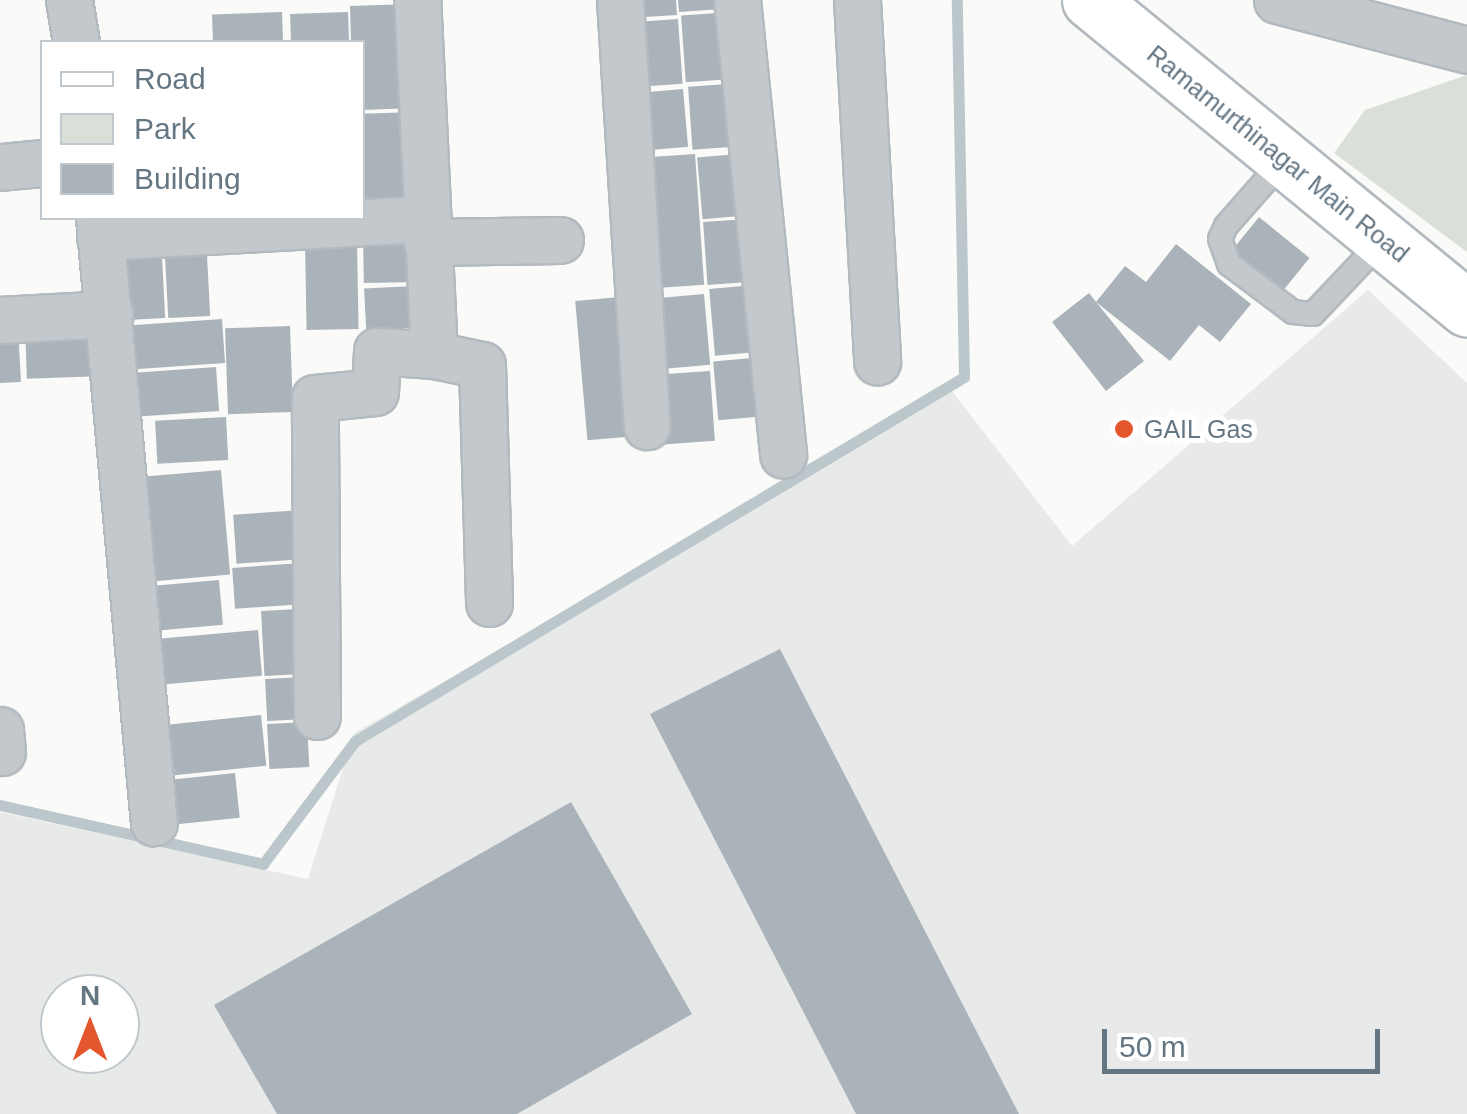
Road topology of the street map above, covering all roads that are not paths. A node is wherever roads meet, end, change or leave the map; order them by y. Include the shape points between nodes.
1 (69, 0) edge
2 (417, 0) edge
3 (620, 0) edge
4 (738, 0) edge
5 (857, 0) edge
6 (1090, 0) edge
7 (1277, 0) edge
8 (76, 40) edge
9 (1467, 50) edge
10 (1284, 159) junction
11 (40, 163) edge
12 (0, 167) edge
13 (99, 227) edge
14 (427, 230) junction
15 (560, 240) dead end
16 (1383, 240) junction
17 (1467, 309) edge
18 (110, 314) junction
19 (0, 320) edge
20 (434, 355) junction
21 (877, 361) dead end
22 (646, 426) dead end
23 (783, 455) dead end
24 (488, 603) dead end
25 (318, 716) dead end
26 (154, 822) dead end

1 - 8 street
2 - 14 street
3 - 22 street
4 - 23 street
5 - 21 street
6 - 10 main road, Ramamurthinagar Main Road
7 - 9 street
10 - 16 main road, Ramamurthinagar Main Road
10 - 16 lane via 1226,226 1220,239 1229,264 1293,312 1313,314
11 - 12 street
13 - 14 street
13 - 18 street
14 - 15 street
14 - 20 street
16 - 17 main road, Ramamurthinagar Main Road
18 - 19 street
18 - 26 street
20 - 24 street via 482,365
20 - 25 street via 377,351 375,392 315,398

